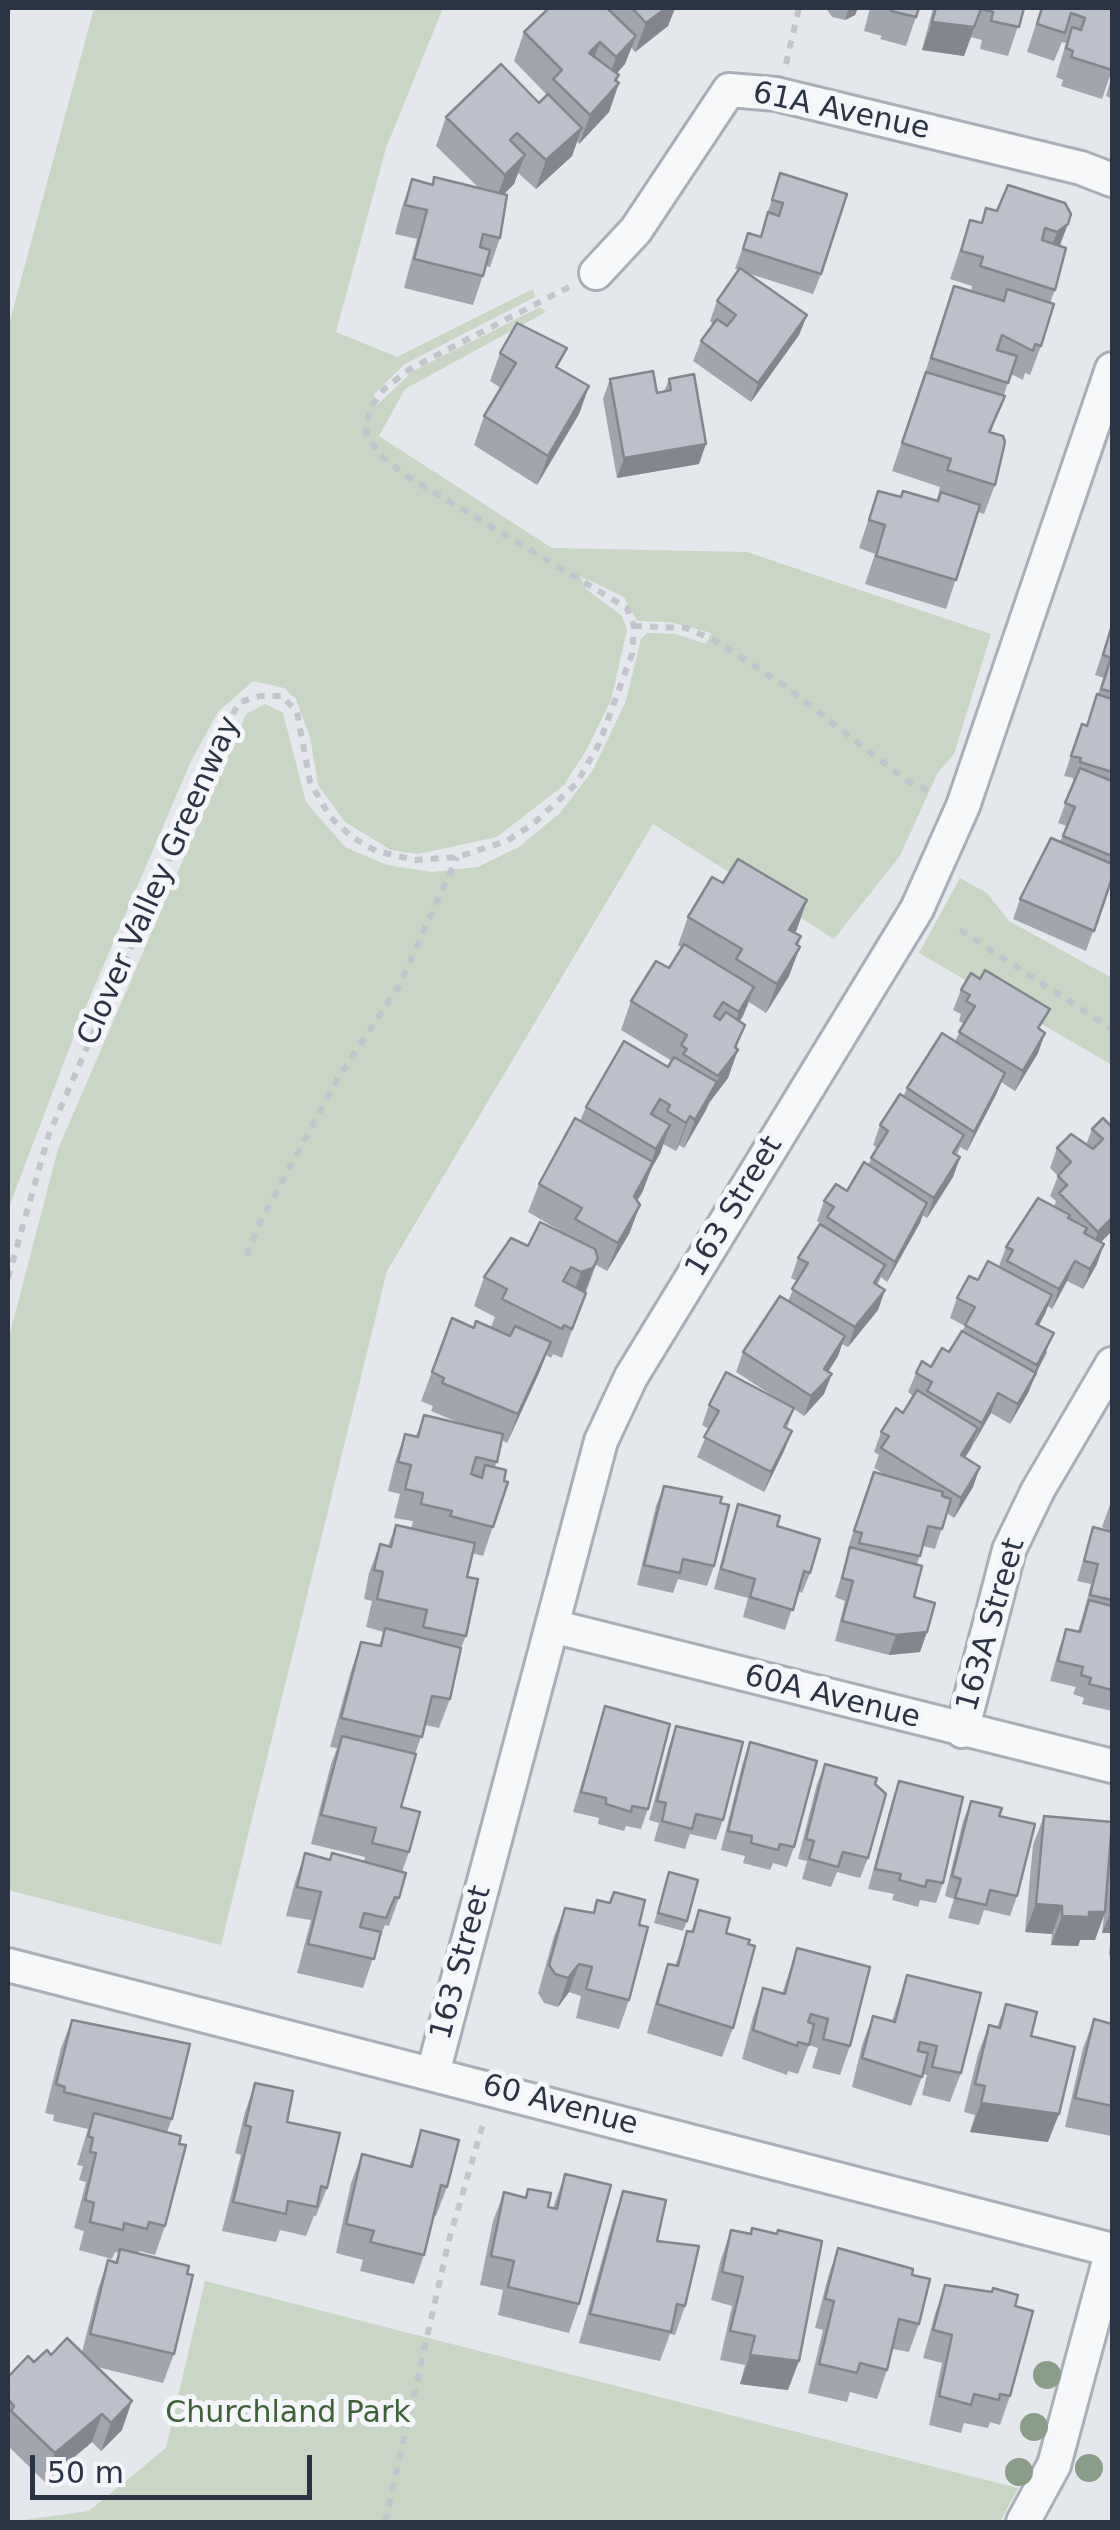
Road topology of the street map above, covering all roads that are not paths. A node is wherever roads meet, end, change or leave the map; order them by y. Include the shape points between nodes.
1 (1112, 180) edge
2 (596, 272) dead end
3 (1112, 370) edge
4 (1112, 1364) edge
5 (552, 1626) junction
6 (962, 1731) junction
7 (1112, 1766) edge
8 (8, 1965) edge
9 (434, 2073) junction
10 (1112, 2250) edge
11 (1023, 2522) edge

1 - 2 street, 61A Avenue via 776,94 730,90 636,230
3 - 5 street, 163 Street via 956,823 917,908 631,1377 601,1442
4 - 6 street, 163A Street via 1009,1550
5 - 6 street, 60A Avenue
5 - 9 street, 163 Street
6 - 7 street, 60A Avenue
8 - 9 street, 60 Avenue
9 - 10 street, 60 Avenue
10 - 11 street via 1054,2466

